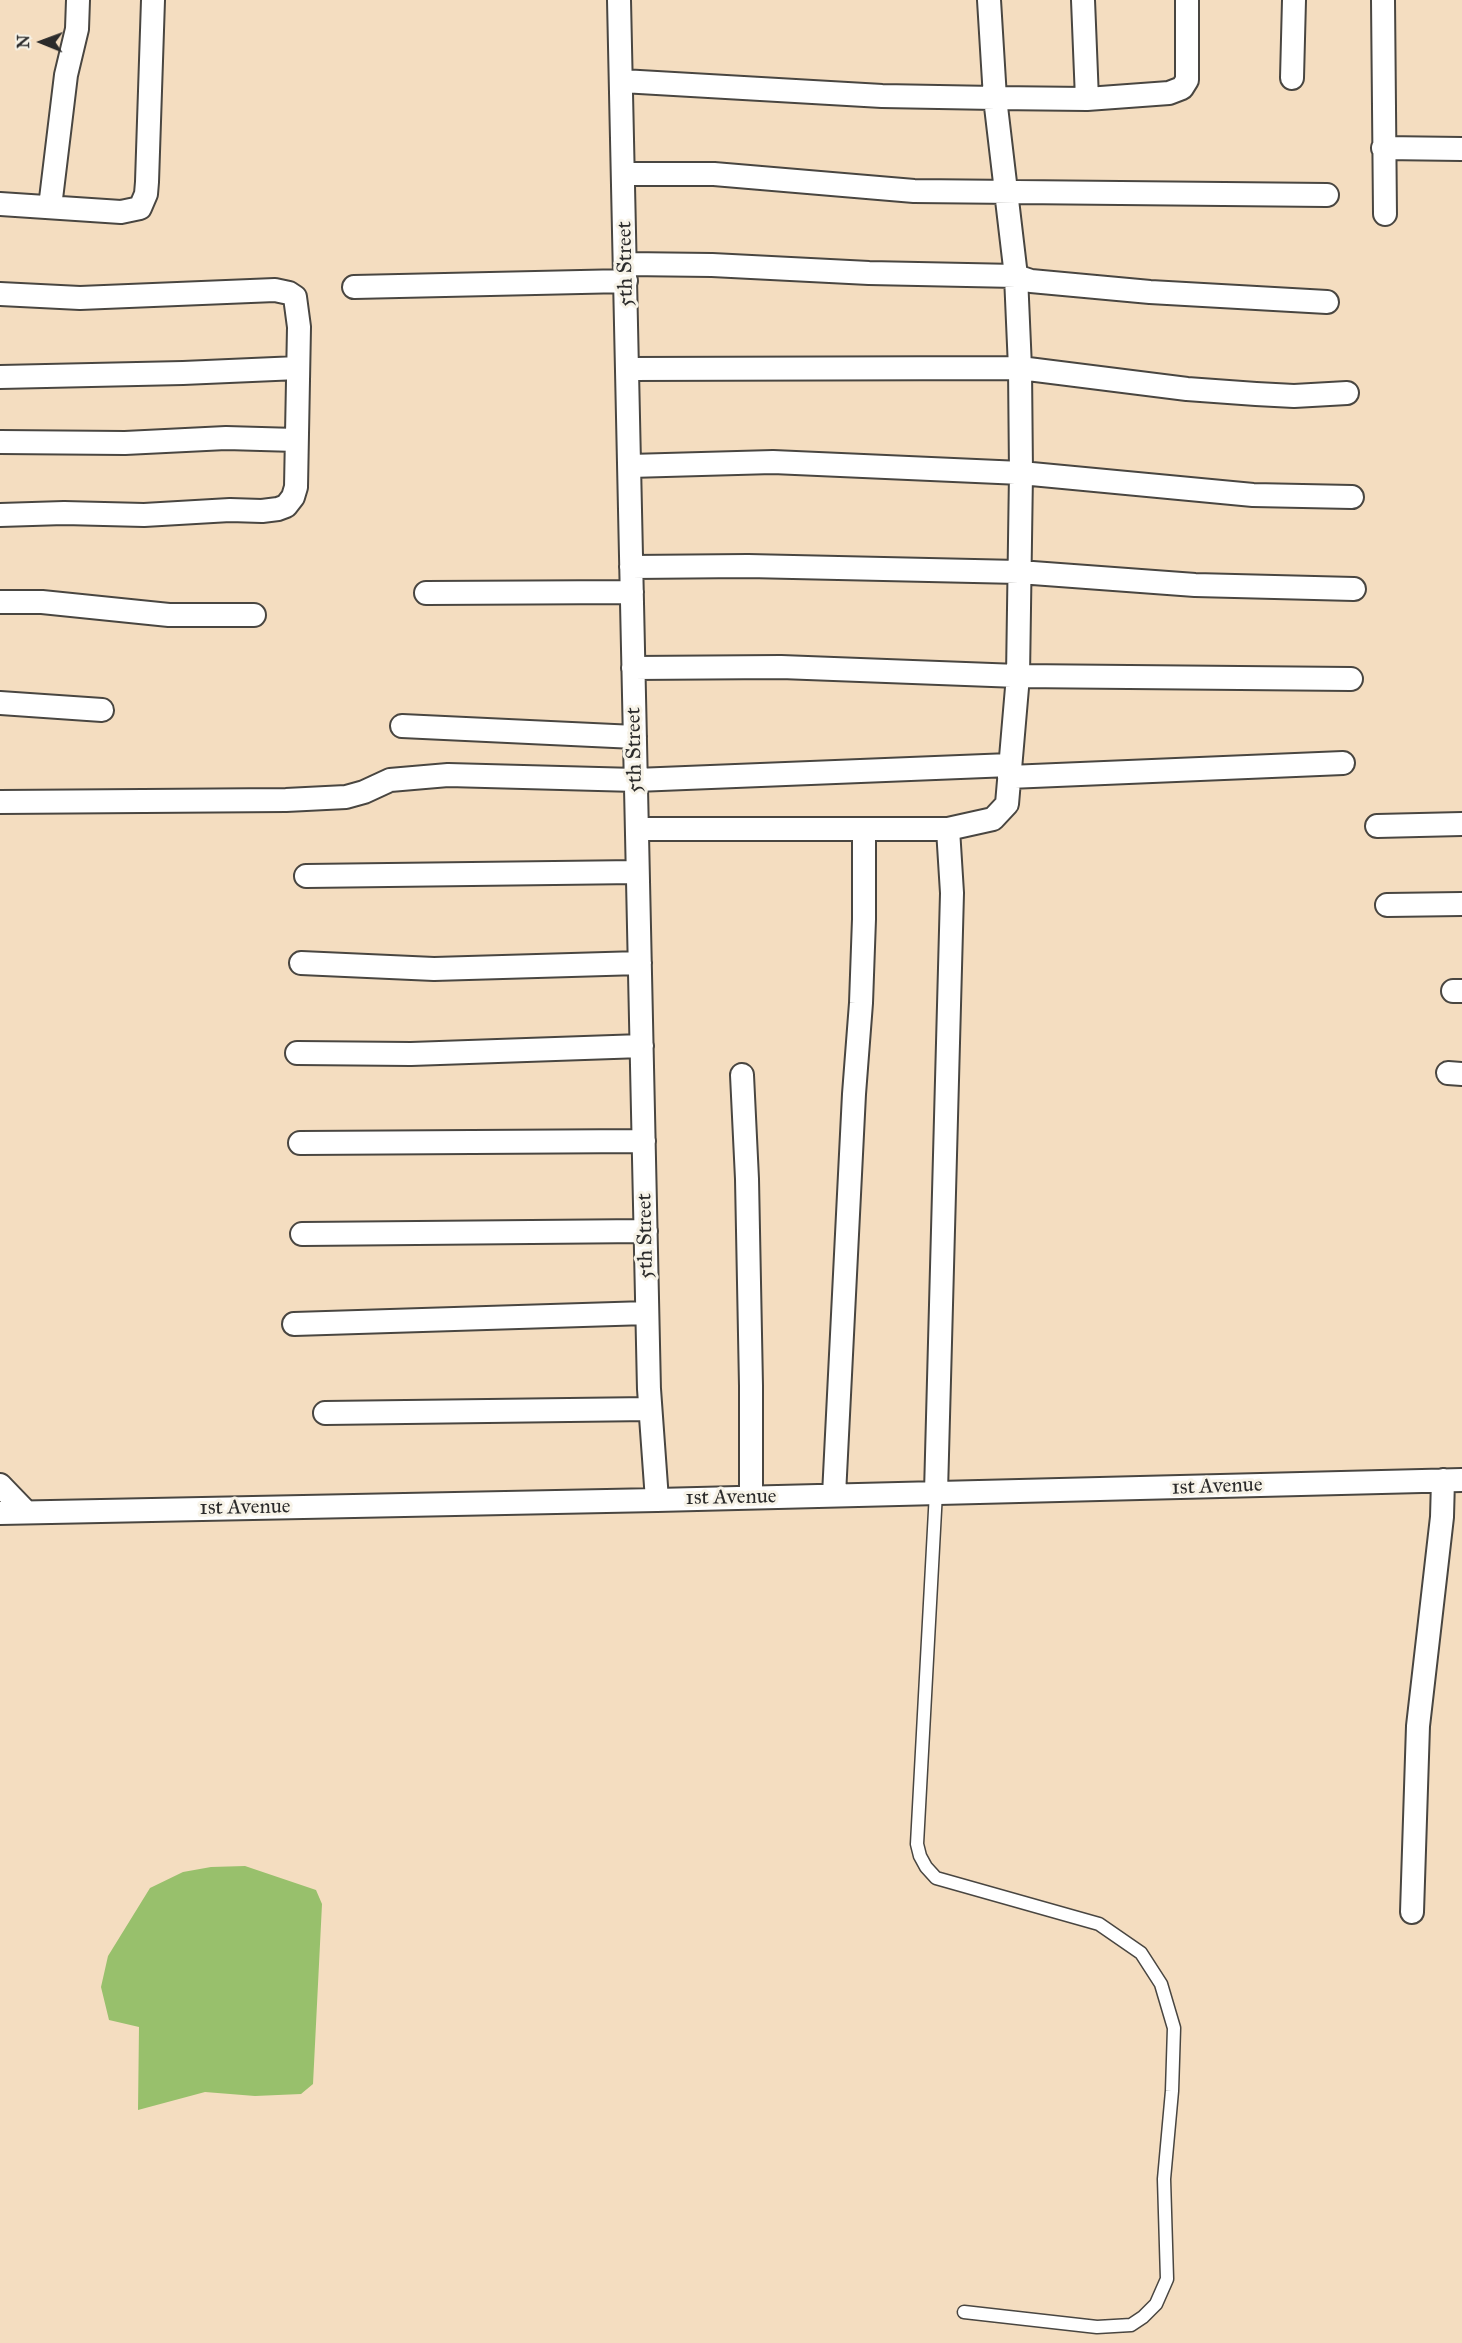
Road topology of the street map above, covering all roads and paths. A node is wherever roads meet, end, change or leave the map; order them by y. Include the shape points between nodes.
1 (78, 0) edge
2 (153, 0) edge
3 (619, 0) edge
4 (989, 0) edge
5 (1083, 0) edge
6 (1187, 0) edge
7 (1294, 0) edge
8 (1383, 0) edge
9 (1292, 78) dead end
10 (622, 81) junction
11 (995, 98) junction
12 (1087, 99) junction
13 (1383, 148) junction
14 (1462, 149) edge
15 (624, 174) junction
16 (1005, 193) junction
17 (1328, 195) dead end
18 (0, 204) edge
19 (50, 207) junction
20 (1385, 214) dead end
21 (626, 272) junction
22 (1016, 276) junction
23 (354, 287) dead end
24 (0, 294) edge
25 (1327, 302) dead end
26 (297, 368) junction
27 (1020, 368) junction
28 (628, 369) junction
29 (0, 377) edge
30 (1347, 393) dead end
31 (296, 440) junction
32 (0, 442) edge
33 (630, 466) junction
34 (1022, 473) junction
35 (1352, 497) dead end
36 (0, 515) edge
37 (631, 567) junction
38 (1019, 572) junction
39 (1354, 589) dead end
40 (632, 592) junction
41 (426, 593) dead end
42 (0, 602) edge
43 (254, 615) dead end
44 (633, 668) junction
45 (1018, 676) junction
46 (1351, 679) dead end
47 (0, 703) edge
48 (102, 710) dead end
49 (402, 726) dead end
50 (635, 737) junction
51 (1343, 763) dead end
52 (1010, 771) junction
53 (636, 780) junction
54 (0, 802) edge
55 (1462, 824) edge
56 (1377, 826) dead end
57 (637, 829) junction
58 (864, 829) junction
59 (948, 829) junction
60 (638, 872) junction
61 (306, 876) dead end
62 (1462, 904) edge
63 (1387, 905) dead end
64 (301, 963) dead end
65 (640, 963) junction
66 (642, 1046) junction
67 (297, 1053) dead end
68 (742, 1075) dead end
69 (644, 1141) junction
70 (300, 1143) dead end
71 (646, 1231) junction
72 (303, 1234) dead end
73 (648, 1313) junction
74 (294, 1324) dead end
75 (650, 1408) junction
76 (325, 1413) dead end
77 (1452, 1480) edge
78 (0, 1485) edge
79 (936, 1492) junction
80 (834, 1495) junction
81 (751, 1497) junction
82 (657, 1500) junction
83 (0, 1512) edge
84 (26, 1512) junction
85 (1412, 1912) dead end
86 (964, 2312) dead end

1 - 19 street
2 - 19 street via 143,203 133,211 121,212
3 - 10 street, 5th Street
4 - 11 street
5 - 12 street
6 - 12 street via 1187,80 1182,88 1169,93
7 - 9 street
8 - 13 street
10 - 11 street via 882,96
10 - 15 street, 5th Street
11 - 12 street
11 - 16 street
13 - 14 street
13 - 20 street
15 - 16 street via 714,174 914,191
15 - 21 street, 5th Street
16 - 17 street
16 - 22 street
18 - 19 street
21 - 22 street via 712,265
21 - 23 street
21 - 28 street, 5th Street
22 - 25 street via 1150,292
22 - 27 street
24 - 26 street via 80,298 275,290 289,293 295,297 299,327
26 - 29 street
26 - 31 street
27 - 28 street
27 - 30 street via 1187,389 1294,396
27 - 34 street
28 - 33 street, 5th Street
31 - 32 street
31 - 36 street via 296,487 286,506 278,509
33 - 34 street via 773,462
33 - 37 street, 5th Street
34 - 35 street via 1241,494
34 - 38 street
37 - 38 street
37 - 40 street, 5th Street
38 - 39 street via 1195,585
38 - 45 street
40 - 41 street
40 - 44 street, 5th Street
42 - 43 street via 42,602 169,615
44 - 45 street via 781,667
44 - 50 street, 5th Street
45 - 46 street
45 - 52 street
47 - 48 street
49 - 50 street
50 - 53 street, 5th Street
51 - 52 street
52 - 53 street
52 - 59 street via 1007,804 993,819
53 - 54 street via 448,775 390,780 346,798
53 - 57 street, 5th Street
55 - 56 street
57 - 58 street
57 - 60 street, 5th Street
58 - 59 street
58 - 80 street via 861,1003
59 - 79 street via 952,893
60 - 61 street
60 - 65 street, 5th Street
62 - 63 street
64 - 65 street via 434,969
65 - 66 street, 5th Street
66 - 67 street via 411,1054
66 - 69 street, 5th Street
68 - 81 street via 752,1386
69 - 70 street
69 - 71 street, 5th Street
71 - 72 street
71 - 73 street, 5th Street
73 - 74 street
73 - 75 street, 5th Street
75 - 76 street
75 - 82 street, 5th Street
77 - 79 street, 1st Avenue
77 - 85 street via 1442,1516 1418,1726
78 - 84 street
79 - 80 street, 1st Avenue
79 - 86 lane via 916,1844 920,1856 936,1878 1099,1924 1141,1953 1161,1984 1174,2028 1164,2179 1167,2279 1156,2304 1131,2325 1097,2327
80 - 81 street, 1st Avenue
81 - 82 street, 1st Avenue
82 - 84 street, 1st Avenue
83 - 84 street, 1st Avenue

